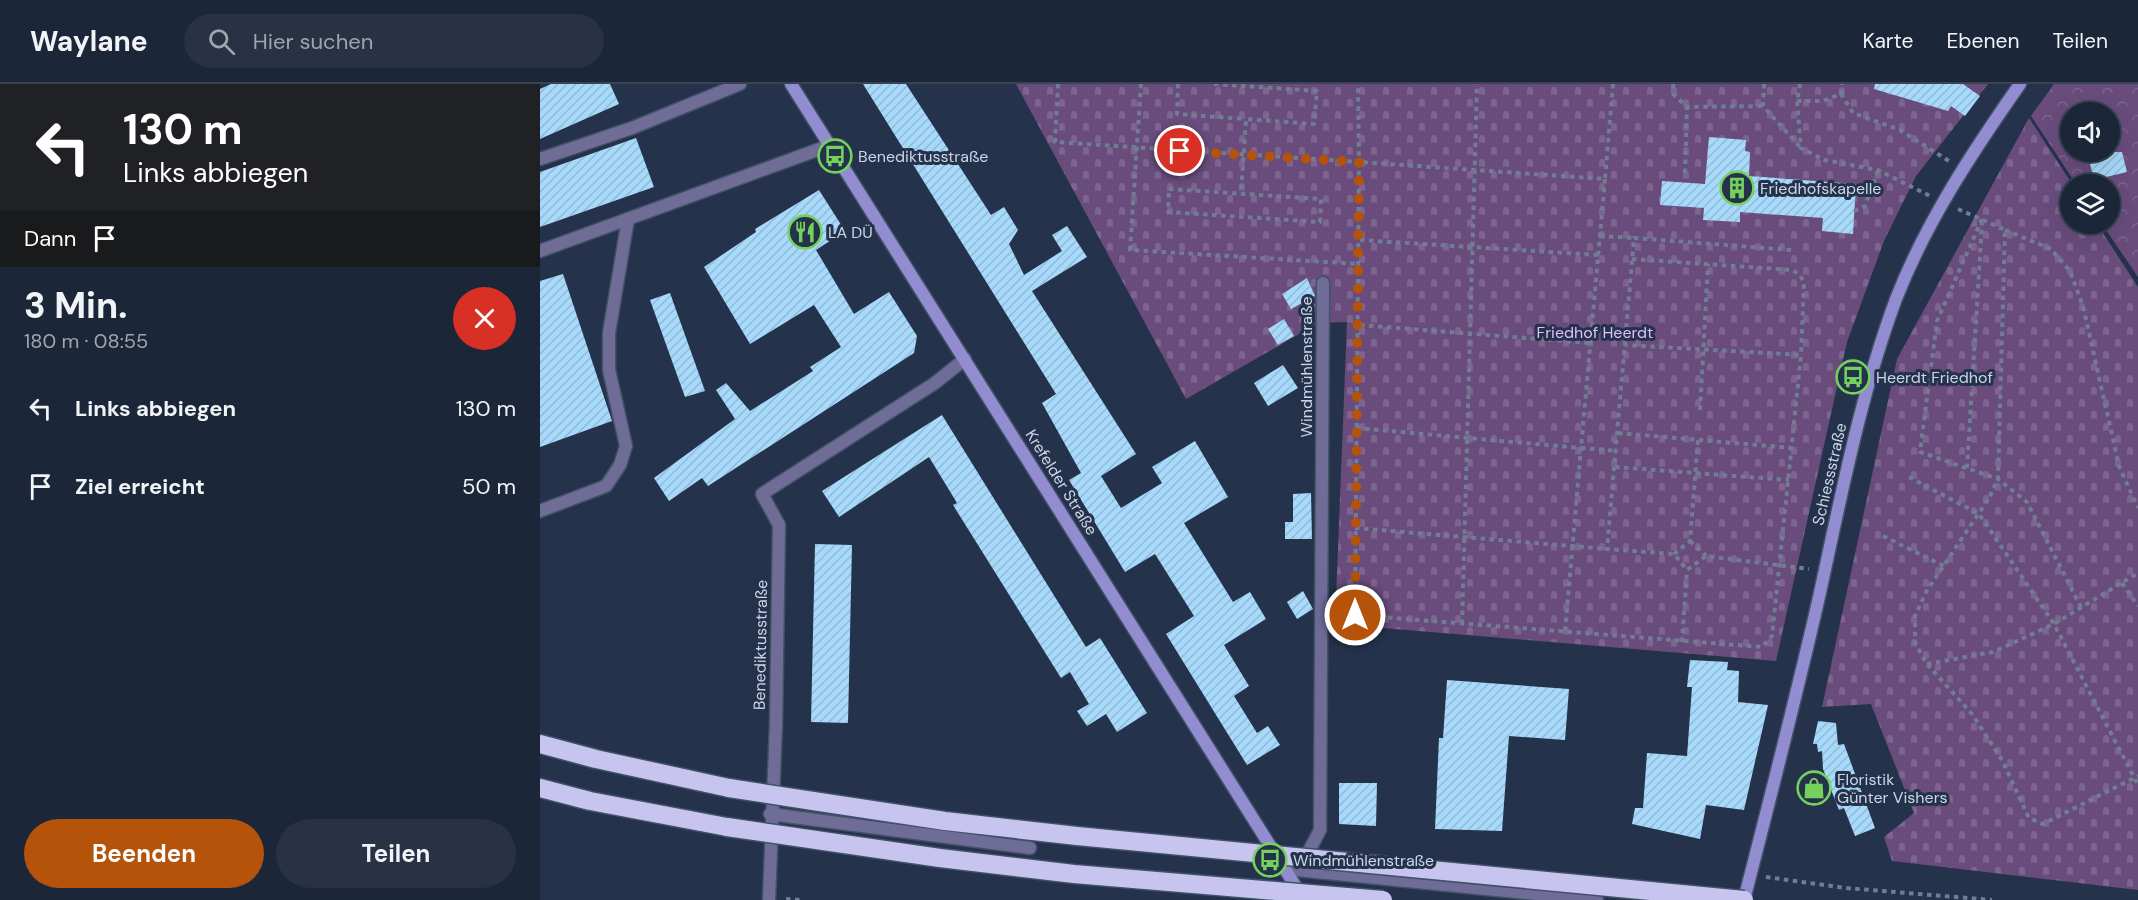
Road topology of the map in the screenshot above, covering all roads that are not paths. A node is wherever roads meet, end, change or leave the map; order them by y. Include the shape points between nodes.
1 (740, 84) edge
2 (791, 84) edge
3 (2020, 84) edge
4 (828, 146) junction
5 (540, 159) edge
6 (628, 219) junction
7 (540, 251) edge
8 (1323, 283) dead end
9 (965, 359) junction
10 (540, 511) edge
11 (540, 744) edge
12 (540, 788) edge
13 (770, 814) junction
14 (1030, 848) dead end
15 (1287, 869) junction
16 (769, 900) edge
17 (1304, 900) edge
18 (1383, 900) edge
19 (1597, 900) edge
20 (1744, 900) edge

1 - 5 street via 632,128
2 - 4 main road, Krefelder Straße
3 - 20 main road, Schiessstraße via 1962,169 1897,298 1856,427
4 - 6 street
4 - 9 main road, Krefelder Straße
6 - 7 street
6 - 10 street via 609,333 609,370 626,446 620,465 606,486
8 - 15 street, Windmühlenstraße via 1320,830 1308,853
9 - 13 street, Benediktusstraße via 762,494 779,525 776,724
9 - 15 main road, Krefelder Straße
11 - 20 highway, bridge via 729,788 945,821
12 - 18 highway, bridge via 727,827 940,858
13 - 14 street
13 - 16 street, Benediktusstraße
15 - 17 main road, Krefelder Straße
15 - 19 street

